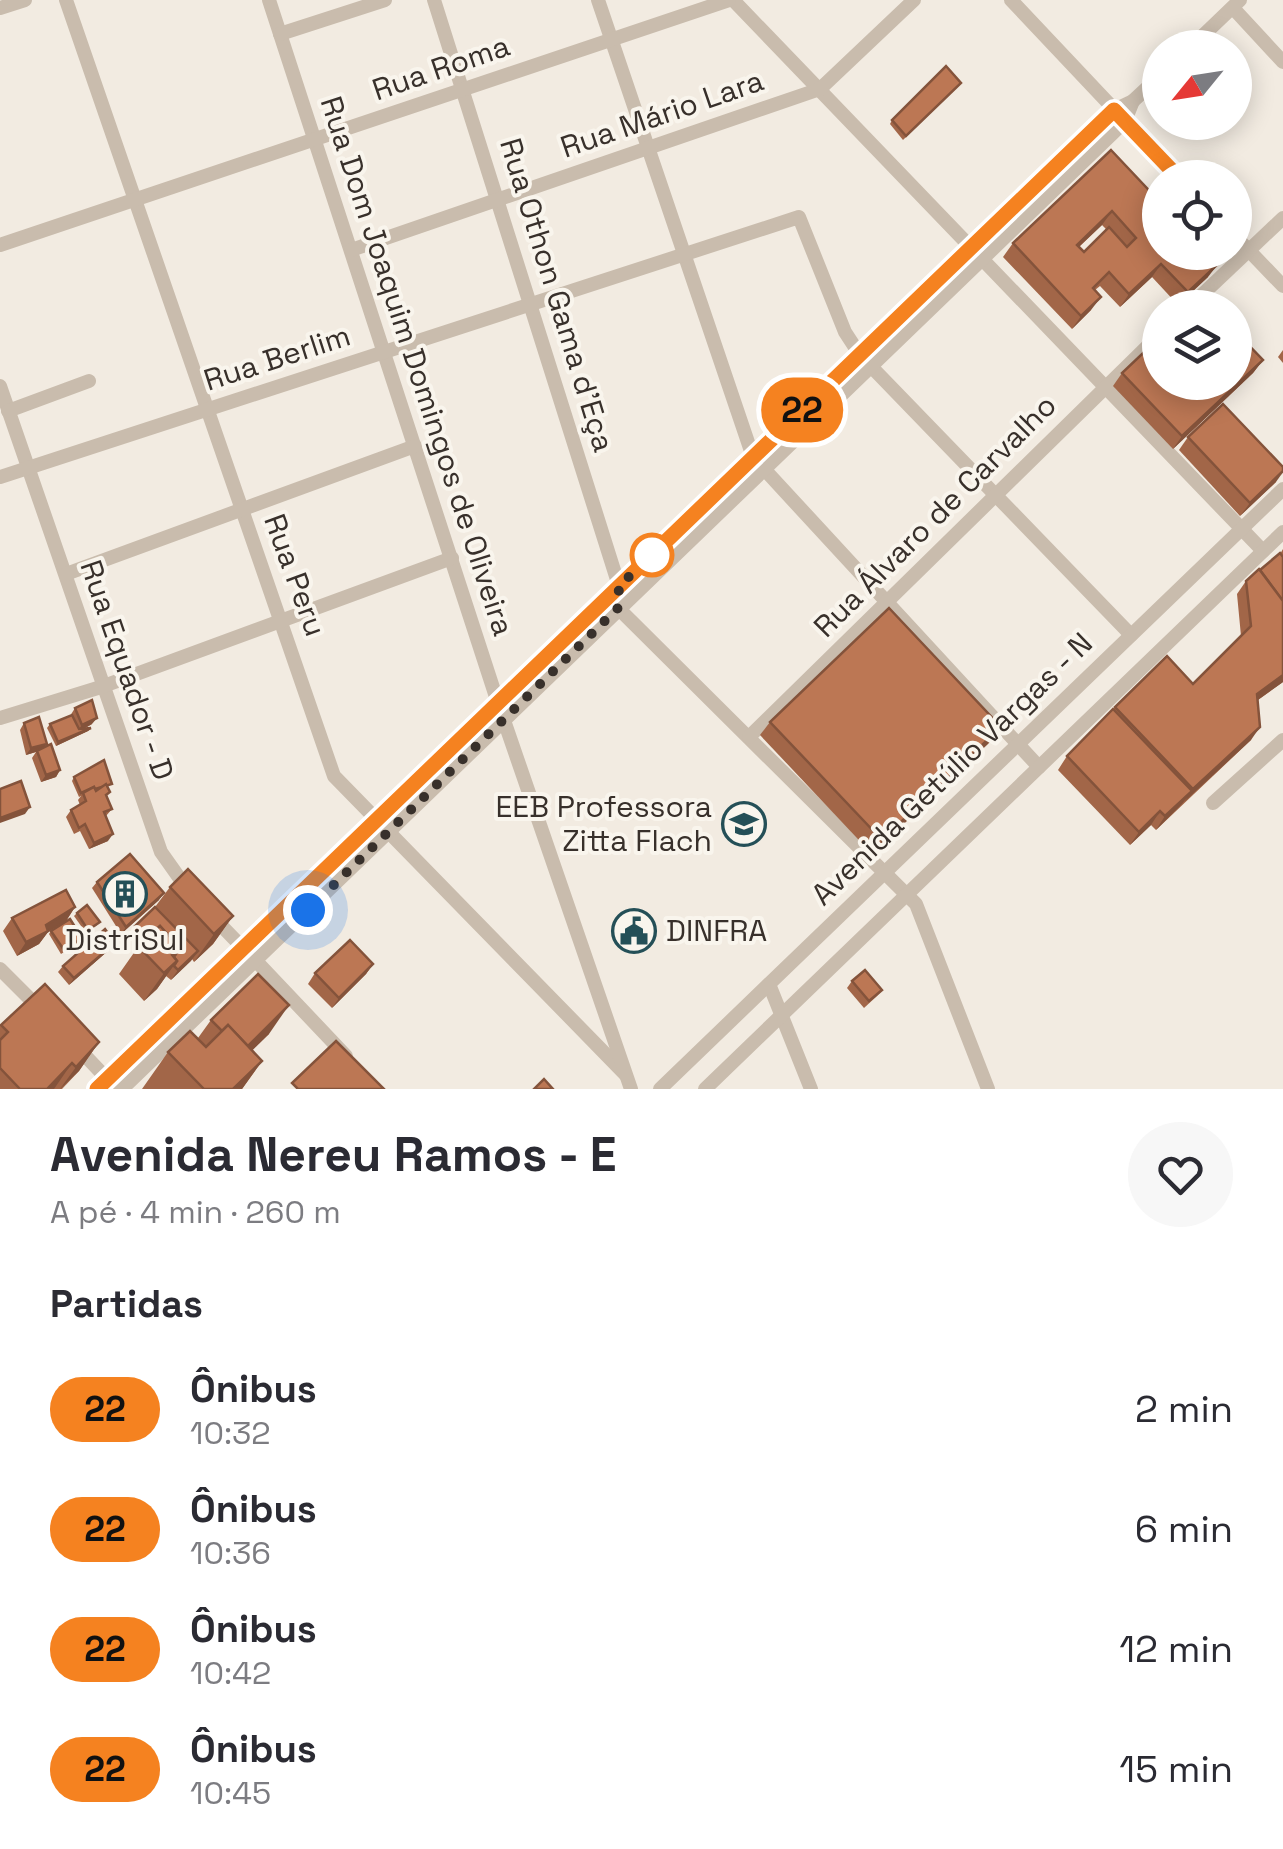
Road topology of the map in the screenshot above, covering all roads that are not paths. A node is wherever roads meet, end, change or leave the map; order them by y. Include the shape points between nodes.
1 (26, 0) edge
2 (66, 0) edge
3 (268, 0) edge
4 (385, 0) edge
5 (434, 0) edge
6 (598, 0) edge
7 (732, 0) edge
8 (914, 0) edge
9 (1011, 0) edge
10 (1236, 4) edge
11 (0, 8) edge
12 (1209, 30) edge
13 (280, 34) junction
14 (612, 40) junction
15 (1283, 62) edge
16 (820, 88) junction
17 (463, 90) junction
18 (1142, 93) edge
19 (1120, 115) junction
20 (314, 140) junction
21 (648, 148) junction
22 (1162, 160) edge
23 (498, 199) junction
24 (135, 200) junction
25 (1283, 218) edge
26 (0, 245) edge
27 (1252, 246) edge
28 (351, 250) junction
29 (978, 252) junction
30 (686, 254) junction
31 (1252, 254) edge
32 (1227, 270) edge
33 (1283, 286) edge
34 (1207, 290) edge
35 (532, 304) junction
36 (1142, 351) edge
37 (384, 352) junction
38 (865, 360) junction
39 (89, 381) dead end
40 (0, 386) edge
41 (1106, 386) junction
42 (207, 409) junction
43 (8, 411) junction
44 (415, 446) junction
45 (758, 463) junction
46 (27, 468) junction
47 (0, 476) edge
48 (1283, 489) edge
49 (994, 493) junction
50 (242, 510) junction
51 (1242, 529) junction
52 (1283, 532) edge
53 (1263, 551) junction
54 (452, 558) junction
55 (66, 574) junction
56 (619, 586) junction
57 (887, 601) junction
58 (618, 608) junction
59 (283, 623) junction
60 (1131, 635) junction
61 (565, 649) junction
62 (102, 687) junction
63 (498, 703) junction
64 (0, 718) edge
65 (504, 719) junction
66 (749, 737) junction
67 (1283, 740) edge
68 (1018, 744) junction
69 (1040, 767) junction
70 (1213, 803) dead end
71 (381, 826) junction
72 (885, 872) junction
73 (907, 894) junction
74 (243, 948) junction
75 (257, 962) junction
76 (0, 969) edge
77 (769, 984) junction
78 (782, 1014) junction
79 (49, 1019) edge
80 (61, 1031) edge
81 (625, 1074) junction
82 (364, 1075) edge
83 (110, 1086) edge
84 (631, 1089) edge
85 (660, 1089) edge
86 (705, 1089) edge
87 (811, 1089) edge
88 (988, 1089) edge

1 - 11 street
2 - 24 street, Rua Peru
3 - 13 street, Rua Dom Joaquim Domingos de Oliveira
4 - 13 street
5 - 17 street, Rua Othon Gama d'Eça
6 - 14 street
7 - 14 street, Rua Roma
7 - 16 street
8 - 16 street
9 - 19 street
10 - 12 street
10 - 15 street
13 - 20 street, Rua Dom Joaquim Domingos de Oliveira
14 - 17 street, Rua Roma
14 - 21 street
16 - 21 street, Rua Mário Lara
16 - 29 street
17 - 20 street, Rua Roma
17 - 23 street, Rua Othon Gama d'Eça
18 - 19 street
19 - 22 street
19 - 29 street
20 - 24 street, Rua Roma
20 - 28 street, Rua Dom Joaquim Domingos de Oliveira
21 - 23 street, Rua Mário Lara
21 - 30 street
23 - 28 street, Rua Mário Lara
23 - 35 street, Rua Othon Gama d'Eça
24 - 26 street, Rua Roma
24 - 42 street, Rua Peru
25 - 27 street
28 - 37 street, Rua Dom Joaquim Domingos de Oliveira
29 - 38 street
29 - 41 street
30 - 35 street, Rua Berlim
30 - 38 street, Rua Berlim via 799,217 845,332
30 - 45 street
31 - 33 street
32 - 34 street
35 - 37 street, Rua Berlim
35 - 56 street, Rua Othon Gama d'Eça
36 - 41 street, Rua Álvaro de Carvalho
37 - 42 street, Rua Berlim
37 - 44 street, Rua Dom Joaquim Domingos de Oliveira
38 - 45 street
38 - 49 street
39 - 43 street
40 - 43 street, Rua Equador - D
41 - 49 street, Rua Álvaro de Carvalho
41 - 51 street
42 - 46 street, Rua Berlim
42 - 50 street, Rua Peru
43 - 46 street, Rua Equador - D
44 - 50 street
44 - 54 street, Rua Dom Joaquim Domingos de Oliveira
45 - 56 street
45 - 57 street
45 - 58 street
46 - 47 street, Rua Berlim
46 - 55 street, Rua Equador - D
48 - 51 street, Avenida Getúlio Vargas - N
49 - 57 street, Rua Álvaro de Carvalho
49 - 60 street
50 - 55 street
50 - 59 street, Rua Peru
51 - 53 street
51 - 60 street, Avenida Getúlio Vargas - N
52 - 53 street, Avenida Getúlio Vargas - N
53 - 69 street, Avenida Getúlio Vargas - N
54 - 59 street
54 - 63 street, Rua Dom Joaquim Domingos de Oliveira
55 - 62 street, Rua Equador - D
56 - 58 street, Rua Othon Gama d'Eça
56 - 61 street
57 - 66 street, Rua Álvaro de Carvalho
57 - 68 street
58 - 61 street
58 - 66 street
59 - 62 street
59 - 71 street, Rua Peru via 334,776
60 - 68 street, Avenida Getúlio Vargas - N
61 - 63 street
61 - 65 street
62 - 64 street
62 - 74 street, Rua Equador - D via 167,866
63 - 65 street, Rua Dom Joaquim Domingos de Oliveira
63 - 71 street
65 - 71 street
65 - 81 street, Rua Dom Joaquim Domingos de Oliveira
66 - 72 street
67 - 70 street
68 - 69 street
68 - 72 street, Avenida Getúlio Vargas - N
69 - 73 street, Avenida Getúlio Vargas - N
71 - 74 street
71 - 75 street
71 - 81 street, Rua Peru
72 - 73 street
72 - 77 street, Avenida Getúlio Vargas - N
73 - 78 street, Avenida Getúlio Vargas - N
73 - 88 street
74 - 83 street
75 - 82 street
75 - 83 street
76 - 79 street
77 - 78 street
77 - 85 street, Avenida Getúlio Vargas - N
78 - 86 street, Avenida Getúlio Vargas - N
78 - 87 street
80 - 83 street
81 - 84 street, Rua Dom Joaquim Domingos de Oliveira

